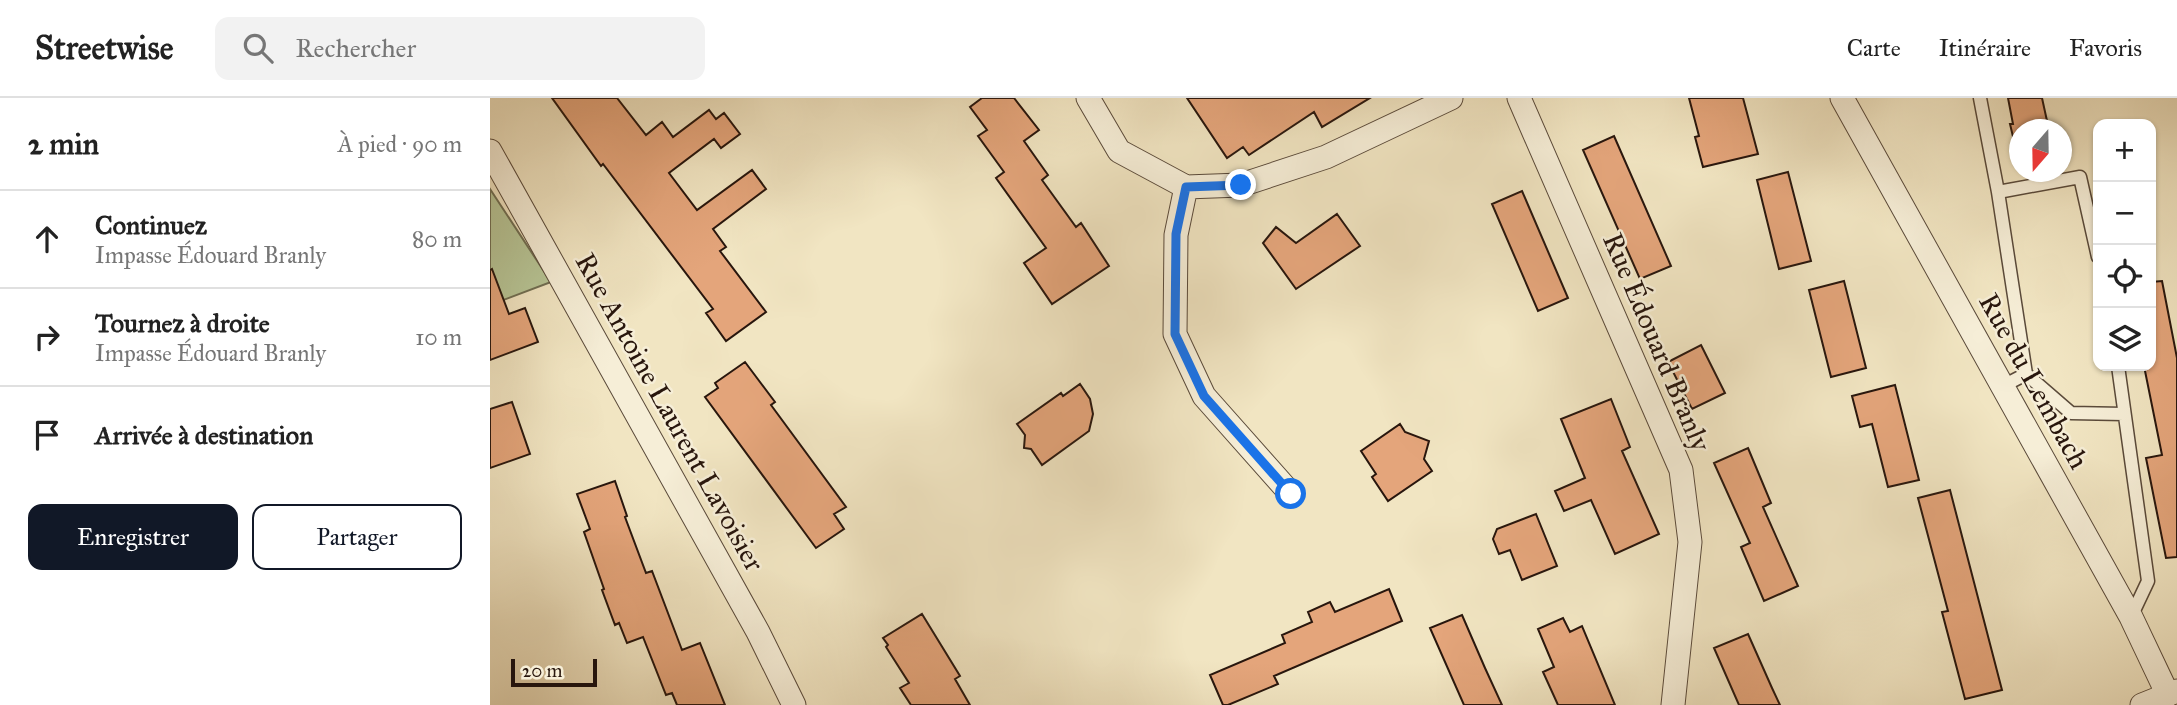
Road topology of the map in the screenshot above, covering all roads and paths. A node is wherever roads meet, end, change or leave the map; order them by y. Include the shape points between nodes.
1 (1088, 98) edge
2 (1451, 98) edge
3 (1519, 98) edge
4 (1842, 98) edge
5 (1980, 98) edge
6 (490, 151) edge
7 (1186, 187) junction
8 (1998, 192) junction
9 (2095, 245) edge
10 (2120, 371) edge
11 (2026, 374) junction
12 (2003, 386) junction
13 (2124, 414) junction
14 (1291, 494) dead end
15 (2131, 617) junction
16 (2173, 693) edge
17 (794, 705) edge
18 (1672, 705) edge
19 (2142, 705) edge

1 - 7 street via 1119,151
2 - 7 street via 1289,169 1241,185
3 - 18 street, Rue Édouard Branly via 1681,470 1690,541
4 - 12 street, Rue du Lembach
5 - 8 lane
6 - 17 street, Rue Antoine Laurent Lavoisier via 758,632
7 - 14 street via 1176,234 1175,334 1204,396
8 - 9 lane via 2080,177
8 - 11 lane
10 - 13 lane
11 - 12 lane
11 - 13 lane via 2071,413
12 - 15 street, Rue du Lembach
13 - 15 lane via 2148,581
15 - 16 street, Rue du Lembach
16 - 19 street

